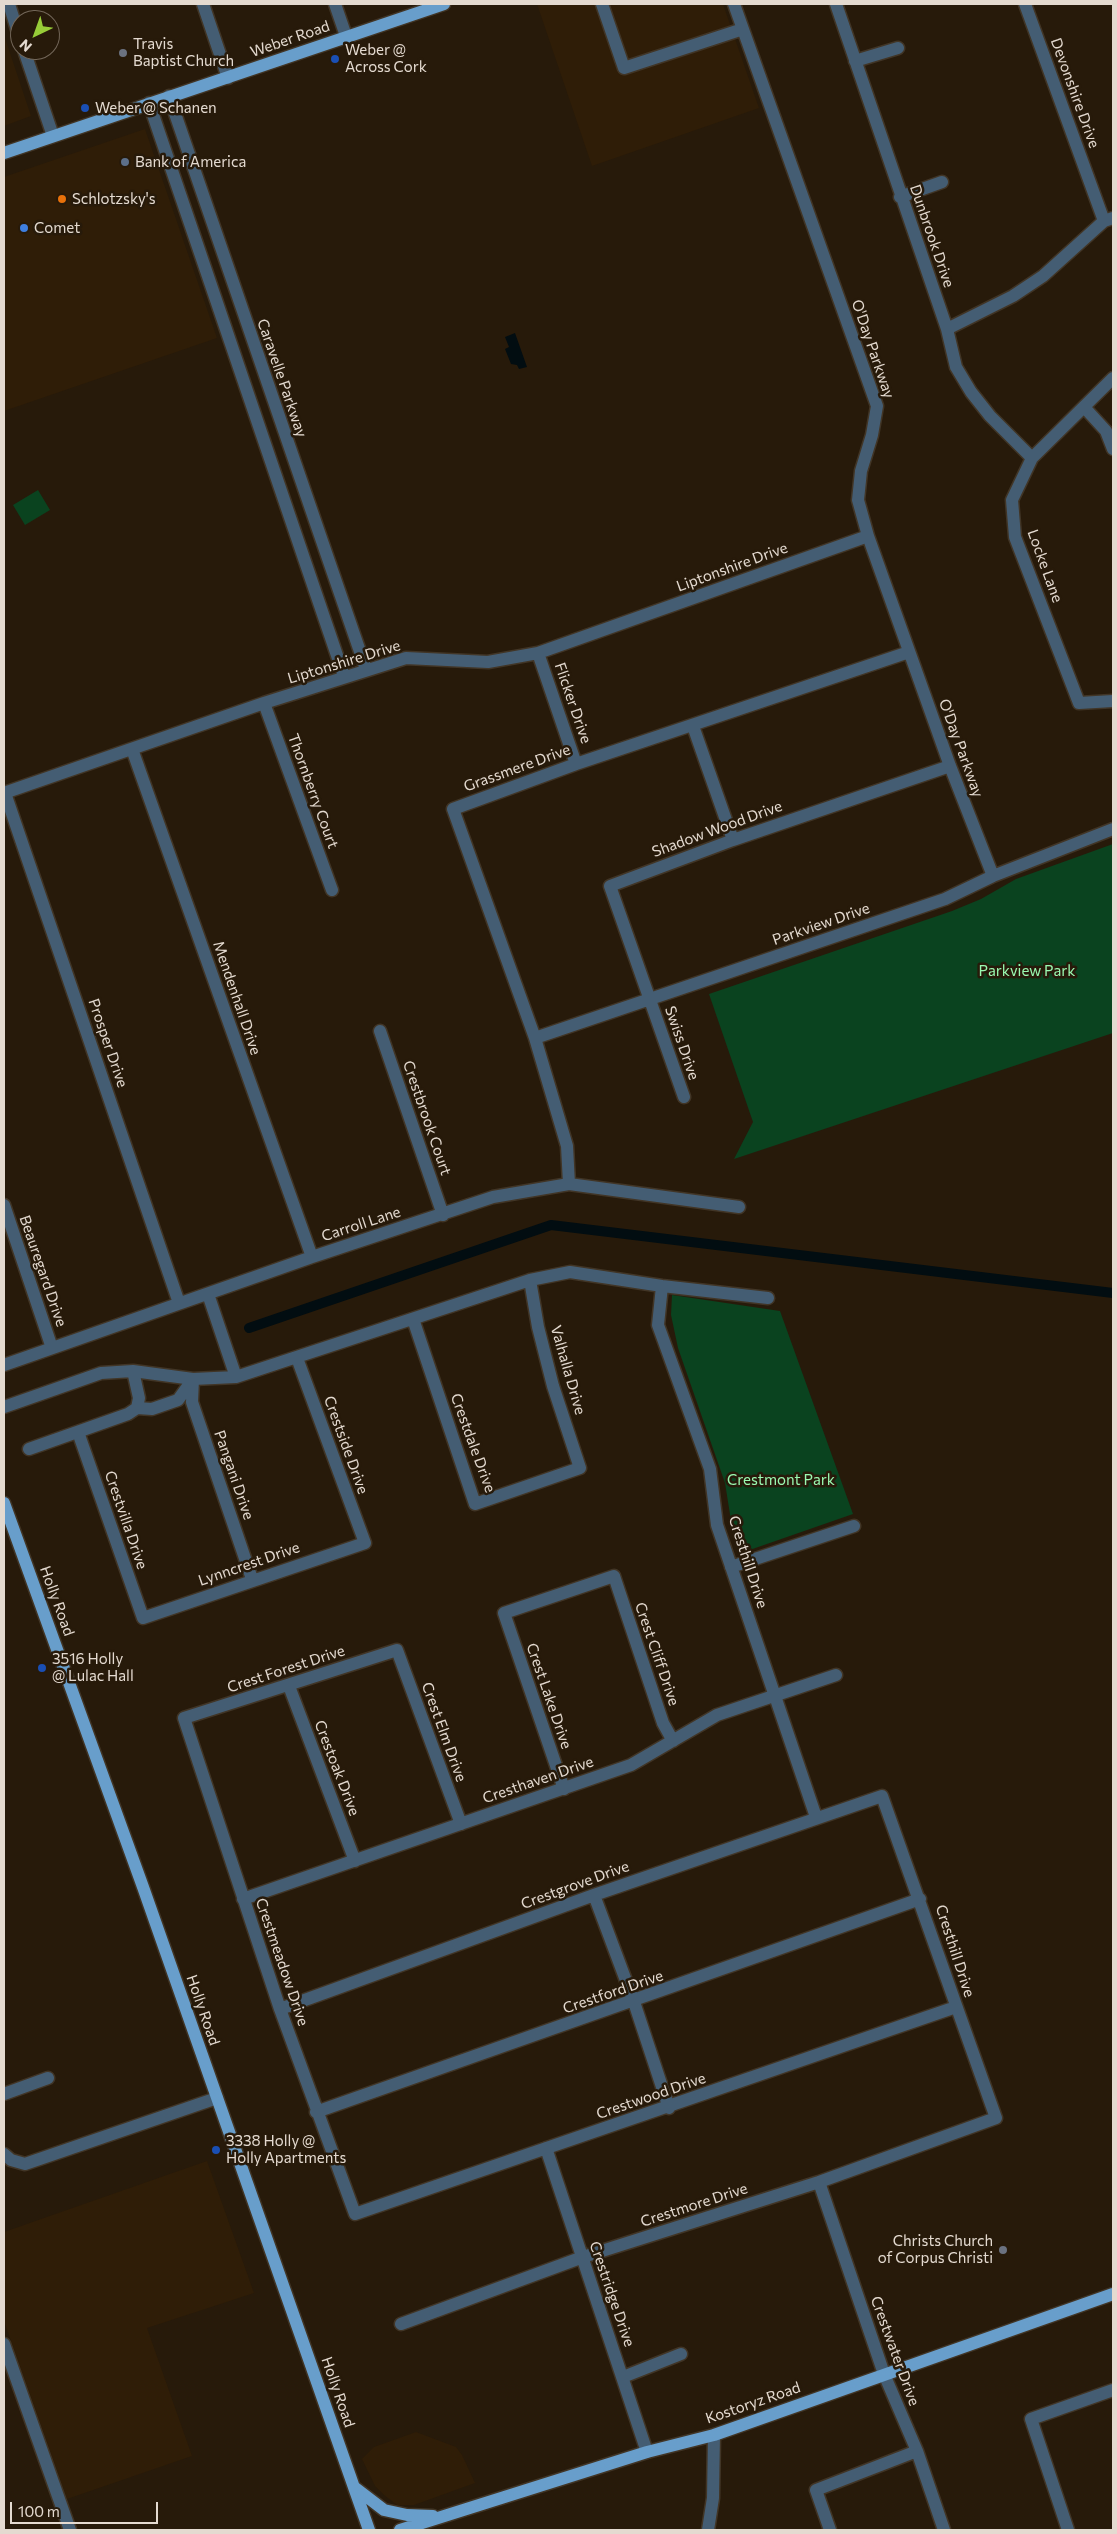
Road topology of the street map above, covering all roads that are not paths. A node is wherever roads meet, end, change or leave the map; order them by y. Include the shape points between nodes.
1 (203, 4) edge
2 (335, 4) edge
3 (444, 4) edge
4 (602, 4) edge
5 (734, 4) edge
6 (836, 4) edge
7 (1025, 4) edge
8 (743, 28) junction
9 (346, 36) junction
10 (898, 48) dead end
11 (27, 60) edge
12 (855, 62) junction
13 (228, 78) junction
14 (169, 96) junction
15 (148, 104) junction
16 (53, 136) junction
17 (4, 153) edge
18 (942, 182) dead end
19 (900, 197) junction
20 (1109, 219) edge
21 (947, 329) junction
22 (1113, 378) edge
23 (1084, 407) junction
24 (1113, 449) edge
25 (1032, 458) junction
26 (868, 536) junction
27 (909, 652) junction
28 (538, 653) junction
29 (366, 669) junction
30 (344, 676) junction
31 (1113, 701) edge
32 (264, 703) junction
33 (692, 726) junction
34 (132, 749) junction
35 (576, 764) junction
36 (950, 766) junction
37 (4, 793) edge
38 (1113, 829) edge
39 (733, 840) junction
40 (993, 876) junction
41 (332, 890) dead end
42 (650, 999) junction
43 (380, 1031) dead end
44 (535, 1038) junction
45 (684, 1097) dead end
46 (568, 1184) junction
47 (4, 1205) edge
48 (739, 1206) dead end
49 (443, 1215) junction
50 (312, 1257) junction
51 (530, 1280) junction
52 (662, 1286) junction
53 (208, 1294) junction
54 (768, 1298) dead end
55 (179, 1303) junction
56 (413, 1320) junction
57 (52, 1348) junction
58 (298, 1358) junction
59 (4, 1365) edge
60 (133, 1371) junction
61 (236, 1377) junction
62 (193, 1379) junction
63 (4, 1407) edge
64 (137, 1408) junction
65 (78, 1432) junction
66 (29, 1450) dead end
67 (580, 1468) joint
68 (4, 1503) edge
69 (854, 1526) dead end
70 (365, 1543) joint
71 (731, 1567) junction
72 (614, 1576) joint
73 (252, 1580) junction
74 (143, 1618) joint
75 (397, 1650) joint
76 (836, 1675) dead end
77 (289, 1686) junction
78 (776, 1696) junction
79 (184, 1718) joint
80 (673, 1741) junction
81 (564, 1789) junction
82 (882, 1796) joint
83 (816, 1817) junction
84 (461, 1824) junction
85 (355, 1861) junction
86 (594, 1895) junction
87 (243, 1899) junction
88 (920, 1899) junction
89 (634, 2002) junction
90 (956, 2007) junction
91 (280, 2009) junction
92 (48, 2078) dead end
93 (4, 2094) edge
94 (217, 2098) junction
95 (668, 2108) junction
96 (316, 2112) junction
97 (996, 2118) joint
98 (546, 2148) junction
99 (4, 2154) edge
100 (819, 2182) junction
101 (355, 2214) joint
102 (583, 2257) junction
103 (1113, 2294) edge
104 (401, 2324) dead end
105 (4, 2344) edge
106 (681, 2354) dead end
107 (7, 2366) edge
108 (884, 2374) junction
109 (623, 2377) junction
110 (1113, 2390) edge
111 (714, 2435) junction
112 (917, 2451) junction
113 (647, 2452) junction
114 (354, 2486) junction
115 (441, 2517) junction
116 (70, 2530) edge
117 (369, 2530) edge
118 (400, 2530) edge
119 (708, 2530) edge
120 (830, 2530) edge
121 (944, 2530) edge
122 (1068, 2530) edge

1 - 13 street
2 - 9 street
3 - 9 main road, Weber Road
4 - 8 street via 624,68
5 - 8 street, O'Day Parkway
6 - 12 street, Dunbrook Drive
7 - 20 street, Devonshire Drive
8 - 26 street, O'Day Parkway via 877,406 858,500
9 - 13 main road, Weber Road
10 - 12 street
11 - 16 street
12 - 19 street, Dunbrook Drive
13 - 14 main road, Weber Road
14 - 15 main road, Weber Road
14 - 29 street, Caravelle Parkway
15 - 16 main road, Weber Road
15 - 30 street
16 - 17 main road, Weber Road
18 - 19 street
19 - 21 street, Dunbrook Drive
20 - 21 street via 1043,276 1013,296
21 - 25 street, Dunbrook Drive via 956,367 971,392
22 - 23 street, Locke Lane
23 - 24 street via 1106,431
23 - 25 street, Locke Lane
25 - 31 street, Locke Lane via 1012,500 1015,537 1079,703
26 - 27 street, O'Day Parkway
26 - 28 street, Liptonshire Drive
27 - 33 street, Grassmere Drive
27 - 36 street, O'Day Parkway
28 - 29 street, Liptonshire Drive via 488,662 406,658
28 - 35 street, Flicker Drive
29 - 30 street, Liptonshire Drive
30 - 32 street, Liptonshire Drive
32 - 34 street, Liptonshire Drive
32 - 41 street, Thornberry Court
33 - 35 street, Grassmere Drive
33 - 39 street
34 - 37 street, Liptonshire Drive
34 - 50 street, Mendenhall Drive
35 - 44 street, Grassmere Drive via 453,809
36 - 39 street, Shadow Wood Drive
36 - 40 street, O'Day Parkway
37 - 55 street, Prosper Drive
38 - 40 street, Parkview Drive
39 - 42 street, Shadow Wood Drive via 610,886
40 - 42 street, Parkview Drive via 944,899
42 - 44 street, Parkview Drive
42 - 45 street, Swiss Drive
43 - 49 street, Crestbrook Court
44 - 46 street, Grassmere Drive via 567,1146
46 - 48 street, Carroll Lane
46 - 49 street, Carroll Lane via 493,1197
47 - 57 street, Beauregard Drive
49 - 50 street, Carroll Lane
50 - 53 street, Carroll Lane
51 - 52 street via 570,1272
51 - 56 street
51 - 67 street, Valhalla Drive via 553,1386
52 - 54 street
52 - 71 street, Cresthill Drive via 658,1324 710,1469 717,1525
53 - 55 street, Carroll Lane
53 - 61 street
55 - 57 street, Carroll Lane
56 - 58 street
56 - 67 street, Crestdale Drive via 475,1504
57 - 59 street, Carroll Lane
58 - 61 street
58 - 70 street, Crestside Drive
60 - 62 street
60 - 63 street via 101,1373
60 - 64 street via 139,1398
61 - 62 street
62 - 64 street via 178,1400 152,1409
62 - 73 street, Pangani Drive via 192,1402
64 - 65 street
65 - 66 street
65 - 74 street, Crestvilla Drive
68 - 94 main road, Holly Road
69 - 71 street
70 - 73 street, Lynncrest Drive
71 - 78 street, Cresthill Drive
72 - 80 street, Crest Cliff Drive via 663,1722
72 - 81 street, Crest Lake Drive via 504,1613
73 - 74 street, Lynncrest Drive
75 - 77 street, Crest Forest Drive
75 - 84 street, Crest Elm Drive
76 - 78 street, Cresthaven Drive
77 - 79 street, Crest Forest Drive
77 - 85 street, Crestoak Drive
78 - 80 street, Cresthaven Drive via 717,1716
78 - 83 street, Cresthill Drive
79 - 87 street, Crestmeadow Drive
80 - 81 street, Cresthaven Drive via 631,1765
81 - 84 street, Cresthaven Drive
82 - 83 street, Crestgrove Drive
82 - 88 street, Cresthill Drive
83 - 86 street, Crestgrove Drive
84 - 85 street, Cresthaven Drive
85 - 87 street, Cresthaven Drive
86 - 89 street
86 - 91 street, Crestgrove Drive
87 - 91 street, Crestmeadow Drive
88 - 89 street, Crestford Drive
88 - 90 street, Cresthill Drive
89 - 95 street
89 - 96 street, Crestford Drive
90 - 95 street, Crestwood Drive
90 - 97 street, Cresthill Drive
91 - 96 street, Crestmeadow Drive
92 - 93 street
94 - 99 street via 25,2164
94 - 114 main road, Holly Road
95 - 98 street, Crestwood Drive
96 - 101 street, Crestmeadow Drive
97 - 100 street, Crestmore Drive
98 - 101 street, Crestwood Drive
98 - 102 street, Crestridge Drive
100 - 102 street, Crestmore Drive
100 - 108 street, Crestwater Drive
102 - 104 street, Crestmore Drive
102 - 109 street, Crestridge Drive
103 - 108 main road, Kostoryz Road
105 - 107 street
106 - 109 street
107 - 116 street
108 - 111 main road, Kostoryz Road
108 - 112 street, Crestwater Drive
109 - 113 street, Crestridge Drive
110 - 122 street via 1030,2419
111 - 113 main road, Kostoryz Road
111 - 119 street
112 - 120 street via 816,2490
112 - 121 street, Crestwater Drive
113 - 115 main road, Kostoryz Road
114 - 115 main road via 376,2505 391,2512
114 - 117 main road, Holly Road
115 - 118 main road, Kostoryz Road

